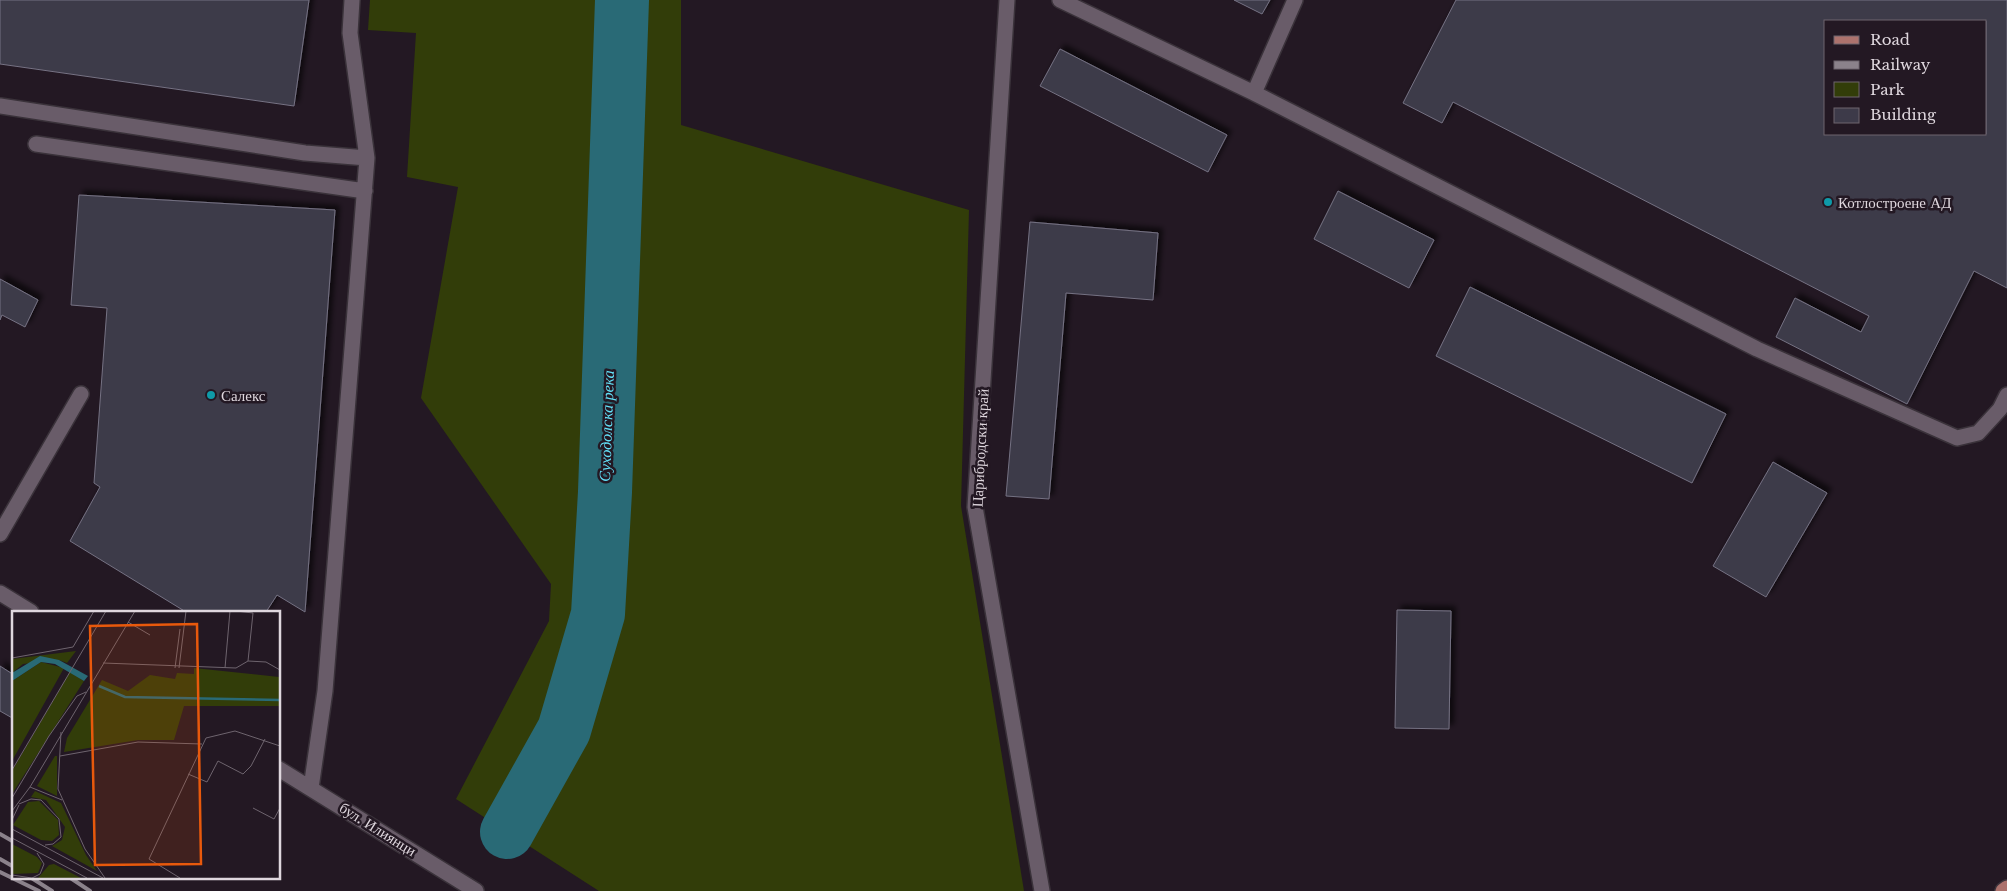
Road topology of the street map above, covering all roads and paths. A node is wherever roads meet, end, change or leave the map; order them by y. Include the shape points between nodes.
1 (352, 0) edge
2 (1007, 0) edge
3 (1060, 0) edge
4 (1295, 0) edge
5 (1254, 93) junction
6 (0, 106) edge
7 (36, 144) dead end
8 (367, 158) junction
9 (364, 191) junction
10 (81, 394) dead end
11 (2007, 395) edge
12 (0, 534) edge
13 (0, 593) edge
14 (29, 611) edge
15 (280, 770) edge
16 (311, 788) junction
17 (2007, 888) edge
18 (476, 891) edge
19 (1042, 891) edge
20 (2003, 891) edge

1 - 8 street via 350,33
2 - 19 street, Царибродски край via 975,507
3 - 5 street
4 - 5 street
5 - 11 street via 1757,349 1957,438 1978,433 2000,409
6 - 8 street via 305,153
7 - 9 street
8 - 9 street
9 - 16 street via 325,691
10 - 12 street
13 - 14 street
15 - 16 street, бул. Илиянци
16 - 18 street, бул. Илиянци
17 - 20 main road

